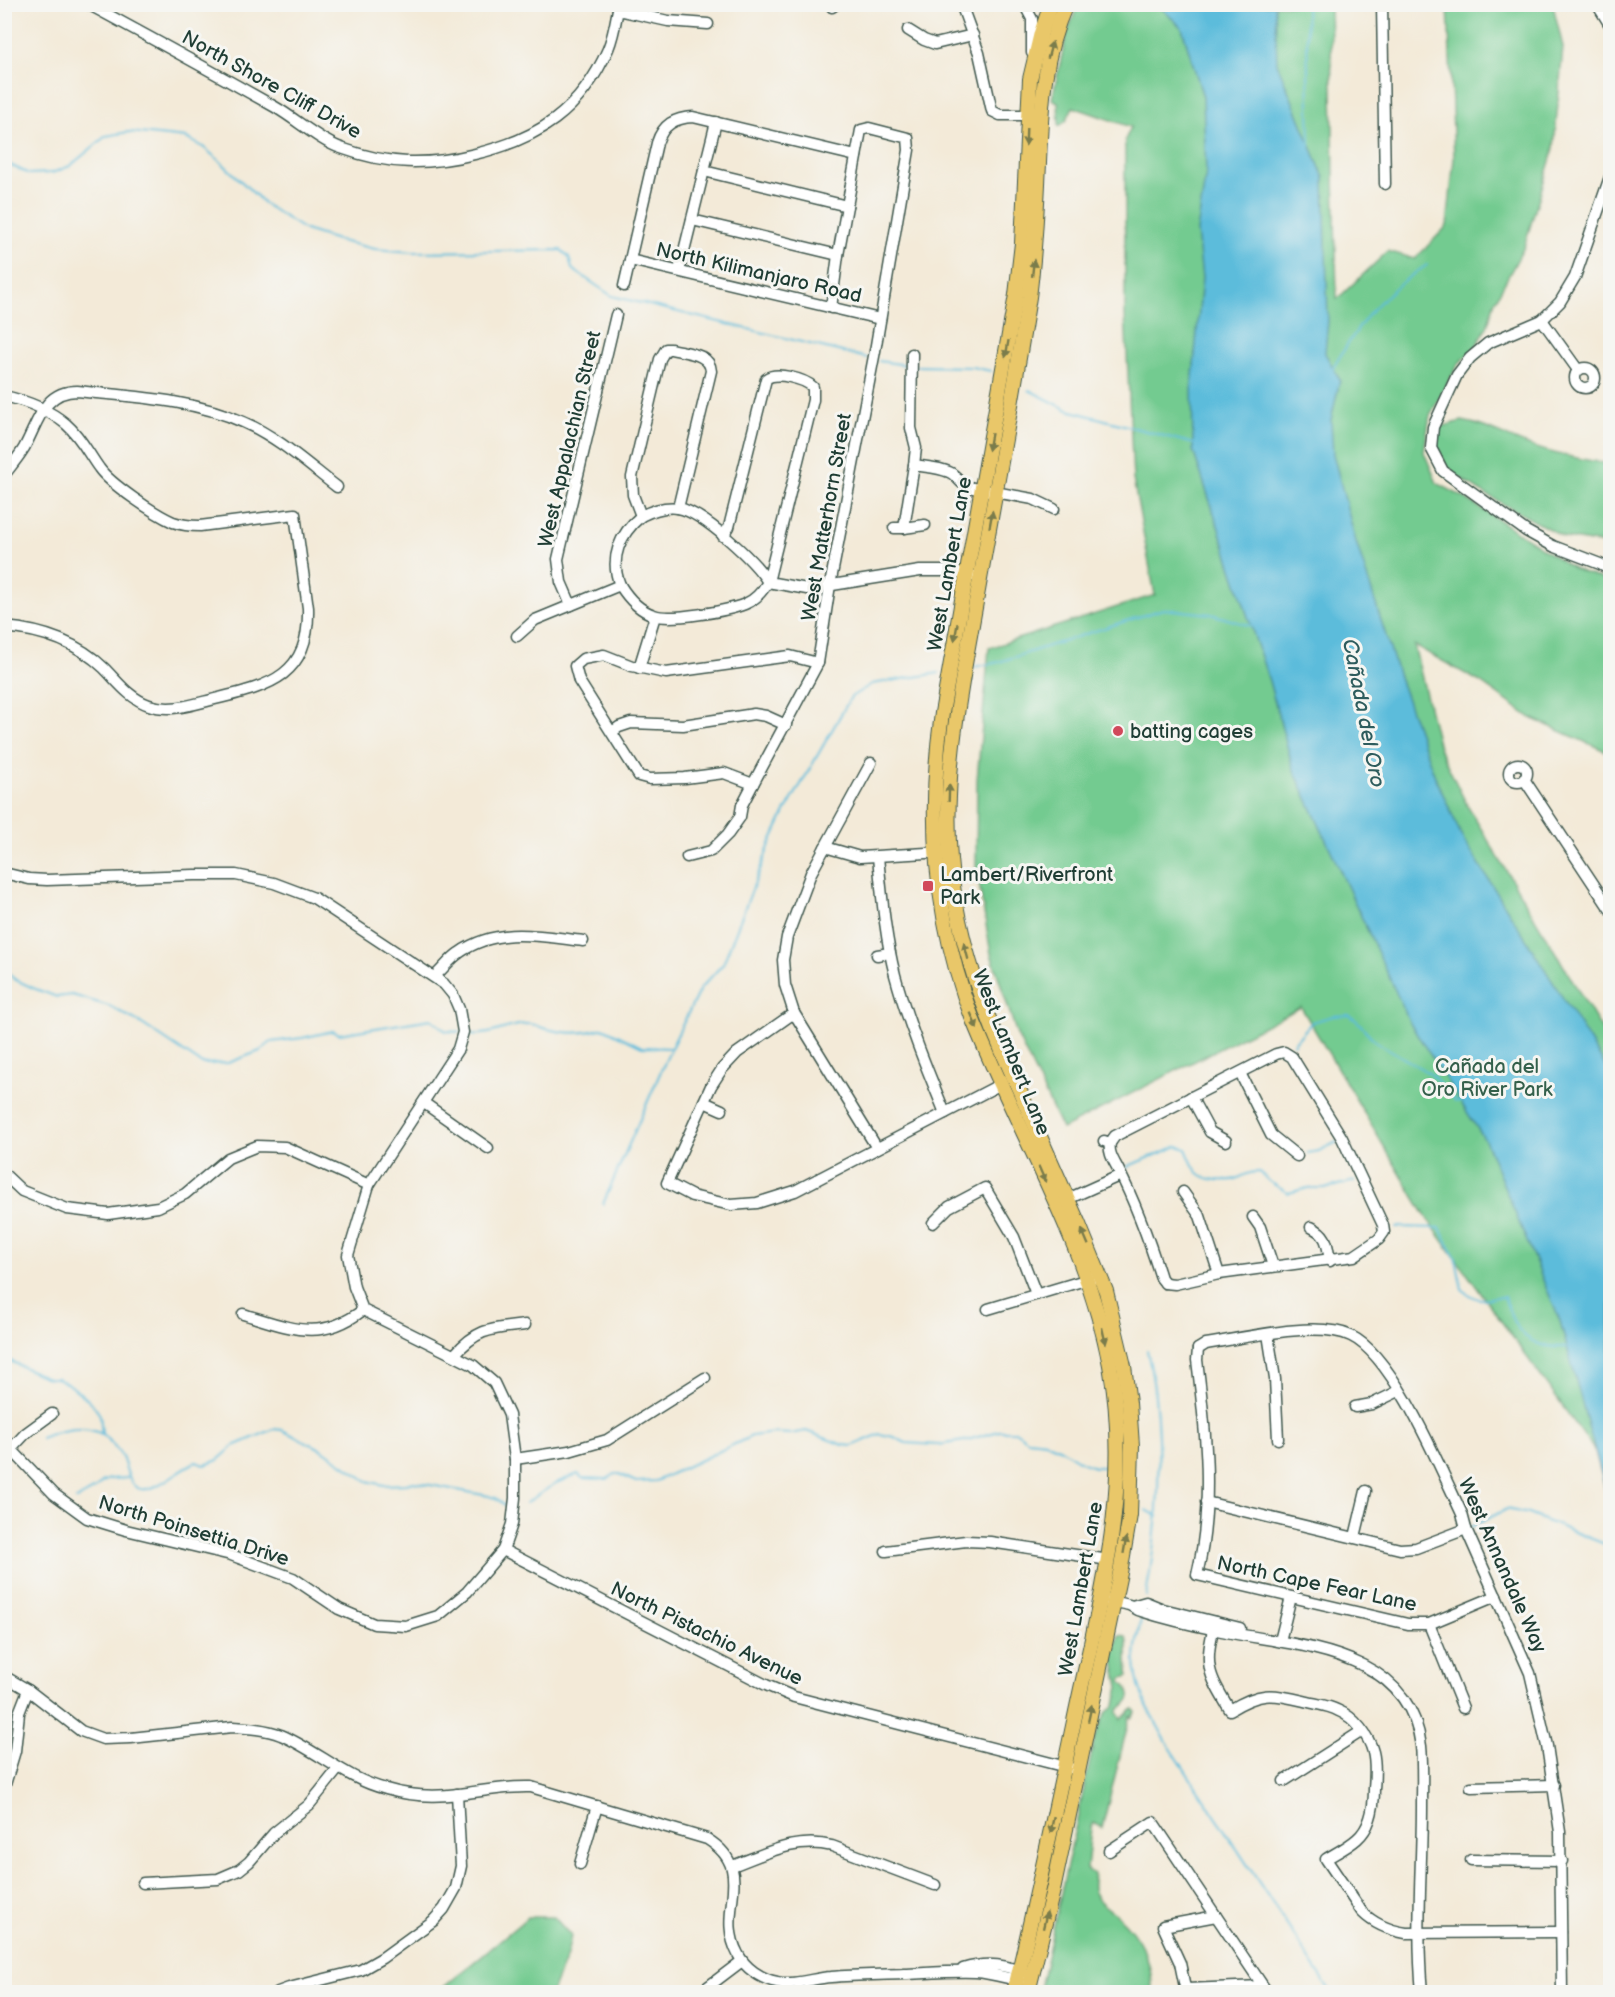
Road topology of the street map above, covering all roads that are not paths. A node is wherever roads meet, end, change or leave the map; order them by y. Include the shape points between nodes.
1 (88, 4) edge
2 (961, 4) edge
3 (1024, 4) edge
4 (1382, 4) edge
5 (1597, 4) edge
6 (1058, 6) edge
7 (619, 7) edge
8 (708, 24) dead end
9 (1611, 25) edge
10 (909, 30) dead end
11 (973, 35) junction
12 (1030, 79) junction
13 (1027, 115) junction
14 (716, 122) junction
15 (856, 156) junction
16 (1025, 163) junction
17 (704, 171) junction
18 (1611, 177) edge
19 (1385, 184) dead end
20 (847, 206) junction
21 (692, 220) junction
22 (1036, 233) junction
23 (838, 255) junction
24 (630, 260) junction
25 (679, 271) junction
26 (624, 286) dead end
27 (831, 308) junction
28 (616, 315) dead end
29 (880, 319) junction
30 (1542, 320) junction
31 (912, 354) dead end
32 (1578, 370) dead end
33 (4, 396) edge
34 (44, 409) junction
35 (914, 465) junction
36 (4, 475) edge
37 (337, 487) dead end
38 (989, 490) junction
39 (678, 508) junction
40 (1054, 509) dead end
41 (641, 516) junction
42 (925, 525) dead end
43 (723, 536) junction
44 (1611, 570) edge
45 (973, 576) junction
46 (768, 582) junction
47 (620, 585) junction
48 (830, 585) junction
49 (571, 604) junction
50 (655, 615) junction
51 (4, 627) edge
52 (517, 636) dead end
53 (818, 663) junction
54 (639, 668) junction
55 (786, 725) junction
56 (612, 732) junction
57 (871, 763) dead end
58 (1524, 779) dead end
59 (753, 784) junction
60 (825, 847) junction
61 (943, 852) junction
62 (687, 857) dead end
63 (878, 857) junction
64 (4, 873) edge
65 (1609, 904) edge
66 (583, 941) dead end
67 (890, 953) junction
68 (877, 955) dead end
69 (435, 976) junction
70 (794, 1013) junction
71 (1240, 1073) junction
72 (1001, 1084) junction
73 (1191, 1097) junction
74 (704, 1102) junction
75 (424, 1103) junction
76 (722, 1110) dead end
77 (945, 1113) junction
78 (1226, 1141) dead end
79 (488, 1148) dead end
80 (877, 1148) junction
81 (1297, 1156) dead end
82 (4, 1174) edge
83 (1121, 1175) junction
84 (369, 1185) junction
85 (1183, 1192) dead end
86 (1062, 1202) junction
87 (1253, 1216) dead end
88 (933, 1223) dead end
89 (1311, 1227) dead end
90 (1330, 1261) junction
91 (1273, 1266) junction
92 (1219, 1274) junction
93 (1094, 1277) junction
94 (1036, 1294) junction
95 (988, 1309) dead end
96 (363, 1310) junction
97 (243, 1314) dead end
98 (525, 1325) dead end
99 (1268, 1334) junction
100 (454, 1356) junction
101 (705, 1378) dead end
102 (1399, 1391) junction
103 (1355, 1407) dead end
104 (52, 1414) dead end
105 (1278, 1439) dead end
106 (8, 1446) edge
107 (515, 1458) junction
108 (1366, 1491) dead end
109 (1206, 1502) junction
110 (1466, 1528) junction
111 (1355, 1537) junction
112 (503, 1550) junction
113 (886, 1551) dead end
114 (1109, 1560) junction
115 (1496, 1596) junction
116 (1291, 1597) junction
117 (1108, 1600) junction
118 (1429, 1624) junction
119 (1214, 1625) junction
120 (1280, 1641) junction
121 (4, 1676) edge
122 (28, 1690) junction
123 (1463, 1708) dead end
124 (1362, 1731) junction
125 (338, 1769) junction
126 (1071, 1769) junction
127 (1284, 1781) dead end
128 (1554, 1785) junction
129 (4, 1788) edge
130 (1472, 1788) dead end
131 (458, 1794) junction
132 (597, 1806) junction
133 (1109, 1851) dead end
134 (1471, 1860) dead end
135 (1562, 1861) junction
136 (580, 1864) dead end
137 (732, 1866) junction
138 (142, 1882) dead end
139 (935, 1886) dead end
140 (1216, 1916) junction
141 (1561, 1932) junction
142 (1422, 1933) junction
143 (742, 1961) junction
144 (1032, 1977) junction
145 (1016, 1981) edge
146 (1265, 1989) edge
147 (1186, 1991) edge
148 (278, 1992) edge
149 (701, 1992) edge
150 (1028, 1992) edge
151 (1422, 1992) edge
152 (1562, 1992) edge

1 - 7 street, North Shore Cliff Drive via 282,111 338,147 373,159 405,163 457,159 505,147 543,129 570,107 593,76 609,47
2 - 11 street
3 - 12 street via 1032,25
4 - 19 street
5 - 9 street
6 - 12 main road, West Lambert Lane via 1041,33
22 -> 6 main road, West Lambert Lane via 1044,81
7 - 8 street via 668,21
10 - 11 street via 934,44
11 - 13 street via 992,111 1000,115
12 - 13 main road, West Lambert Lane
13 -> 16 main road, West Lambert Lane
14 - 15 street
14 - 17 street
14 - 24 street via 693,117 678,119 667,126 657,143
15 - 20 street
15 - 29 street, West Matterhorn Street via 859,136 865,128 908,138
16 - 22 main road via 1031,176 1029,221
16 -> 38 main road, West Lambert Lane via 1022,243
17 - 20 street
17 - 21 street
18 - 30 street via 1575,277 1560,302
20 - 23 street
21 - 23 street
21 - 25 street
38 -> 22 main road, West Lambert Lane via 1028,304
23 - 27 street
24 - 25 street, North Kilimanjaro Road
24 - 26 street
25 - 27 street, North Kilimanjaro Road
27 - 29 street, North Kilimanjaro Road
28 - 49 street, West Appalachian Street via 558,559 561,582
29 - 48 street, West Matterhorn Street
30 - 32 street
30 - 44 street via 1488,344 1470,358 1457,375 1433,427 1431,448 1443,471 1526,531
31 - 35 street via 910,428 916,448
33 - 34 street
34 - 36 street via 23,450
34 - 37 street via 57,394 67,391 201,408 264,433
34 - 51 street via 80,438 110,480 171,521 200,526 295,514 308,608 306,637 296,661 265,686 183,706 157,707 135,699 94,659 69,643
35 - 38 street via 946,471 963,485
35 - 42 street via 899,528
38 - 40 street via 1033,499
38 - 45 main road, West Lambert Lane
39 - 41 street via 658,509
39 - 41 street via 711,365 705,358 666,349 660,359 632,477 633,495
39 - 43 street via 695,515
41 - 47 street via 630,525 618,548 615,569
43 - 46 street
43 - 46 street via 729,527 764,384 768,377 776,375 808,382 814,393
45 - 48 street via 934,570
45 - 61 main road, West Lambert Lane via 939,731 934,805
46 - 48 street via 800,589
46 - 50 street via 758,595 740,606 675,617
47 - 49 street
47 - 50 street via 637,605
48 - 53 street, West Matterhorn Street
49 - 52 street via 535,620
50 - 54 street
53 - 54 street via 790,656 678,672
53 - 55 street, West Matterhorn Street
54 - 56 street via 604,655 583,659 575,666 579,681
55 - 56 street via 754,714 683,725 631,723
55 - 59 street, West Matterhorn Street
56 - 59 street via 639,776 686,778 724,773
57 - 60 street
58 - 65 street
59 - 62 street, West Matterhorn Street via 740,817 728,834 711,851
60 - 63 street via 853,856
60 - 70 street via 787,937 783,960 785,985
61 - 63 street
61 -> 72 main road, West Lambert Lane via 942,906 958,974
86 -> 61 main road, West Lambert Lane via 980,999
63 - 67 street
64 - 69 street via 47,880 229,875 274,883 314,898
66 - 69 street via 525,934 485,939 459,953
67 - 68 street
67 - 77 street via 915,1039
69 - 75 street via 453,994 463,1032 451,1063
70 - 74 street via 737,1053 722,1069
70 - 80 street
71 - 73 street
71 - 81 street via 1271,1135
71 - 90 street via 1284,1050 1342,1138 1381,1220 1384,1235 1354,1256
72 - 77 street
72 -> 86 main road, West Lambert Lane
73 - 78 street via 1210,1132
73 - 83 street via 1107,1142
74 - 76 street
74 - 80 street via 667,1183 692,1196 731,1205 757,1203 795,1191
75 - 79 street
75 - 84 street
77 - 80 street
82 - 84 street via 22,1191 67,1209 108,1214 158,1207 185,1194 228,1158 257,1146 285,1147
83 - 86 street
83 - 92 street via 1163,1285
84 - 96 street via 348,1255
85 - 92 street via 1200,1216
86 - 93 main road, West Lambert Lane
87 - 91 street
88 - 94 street via 949,1207 986,1188 1014,1237
89 - 90 street via 1324,1236
90 - 91 street
91 - 92 street
93 - 94 street
93 -> 114 main road, West Lambert Lane via 1117,1423 1117,1490
117 -> 93 main road, West Lambert Lane via 1130,1515 1132,1446 1124,1366 1111,1309
94 - 95 street
96 - 97 street via 347,1322 318,1331 293,1329
96 - 100 street
98 - 100 street via 491,1329 468,1339
99 - 102 street, West Annandale Way via 1328,1330 1351,1336 1382,1362
99 - 105 street
99 - 109 street, West Annandale Way via 1193,1347 1207,1448
100 - 107 street via 473,1365 494,1383 509,1415
101 - 107 street via 606,1440 569,1451
102 - 103 street
102 - 110 street, West Annandale Way via 1420,1425
104 - 106 street
106 - 112 street, North Poinsettia Drive via 54,1494 87,1518 231,1555 293,1578 339,1609 374,1624 406,1626 438,1616 467,1592
107 - 112 street via 512,1524
108 - 111 street
109 - 111 street
109 - 116 street, North Cape Fear Lane via 1197,1575
110 - 111 street via 1416,1548 1400,1549
110 - 115 street, West Annandale Way
112 - 126 street, North Pistachio Avenue via 794,1697
113 - 114 street via 966,1541
114 - 117 main road, West Lambert Lane
115 - 118 street, North Cape Fear Lane
115 - 128 street, West Annandale Way via 1530,1672
116 - 118 street, North Cape Fear Lane via 1399,1623
116 - 120 street
117 - 119 street via 1141,1611
117 - 126 main road, West Lambert Lane
118 - 123 street
119 - 120 street
119 - 124 street via 1208,1667 1230,1710 1256,1696 1276,1695 1342,1712
120 - 142 street via 1366,1666 1384,1677 1412,1716 1420,1745 1425,1899
121 - 122 street
122 - 125 street via 81,1731 103,1739 248,1728 279,1734
122 - 129 street via 19,1713 15,1751
124 - 127 street
124 - 142 street via 1375,1764 1372,1813 1357,1840 1326,1859 1369,1919 1390,1930
125 - 131 street via 402,1793
125 - 138 street via 309,1805 274,1833 239,1870 218,1879
144 -> 126 main road, West Lambert Lane
126 -> 145 main road, West Lambert Lane
128 - 130 street
128 - 135 street, West Annandale Way
131 - 132 street via 531,1787
131 - 148 street via 461,1866 456,1888 444,1909 433,1921 361,1970
132 - 136 street
132 - 137 street via 707,1839 718,1846
133 - 140 street via 1153,1822
134 - 135 street
135 - 141 street, West Annandale Way
137 - 139 street via 791,1845 818,1842
137 - 143 street via 735,1877 730,1934
140 - 146 street
140 - 147 street via 1162,1926 1180,1963
141 - 142 street
141 - 152 street, West Annandale Way
142 - 151 street
143 - 145 street via 768,1979 786,1983 828,1977 951,1973 984,1964
143 - 149 street
144 - 145 street
144 - 150 main road, West Lambert Lane
146 - 147 street

